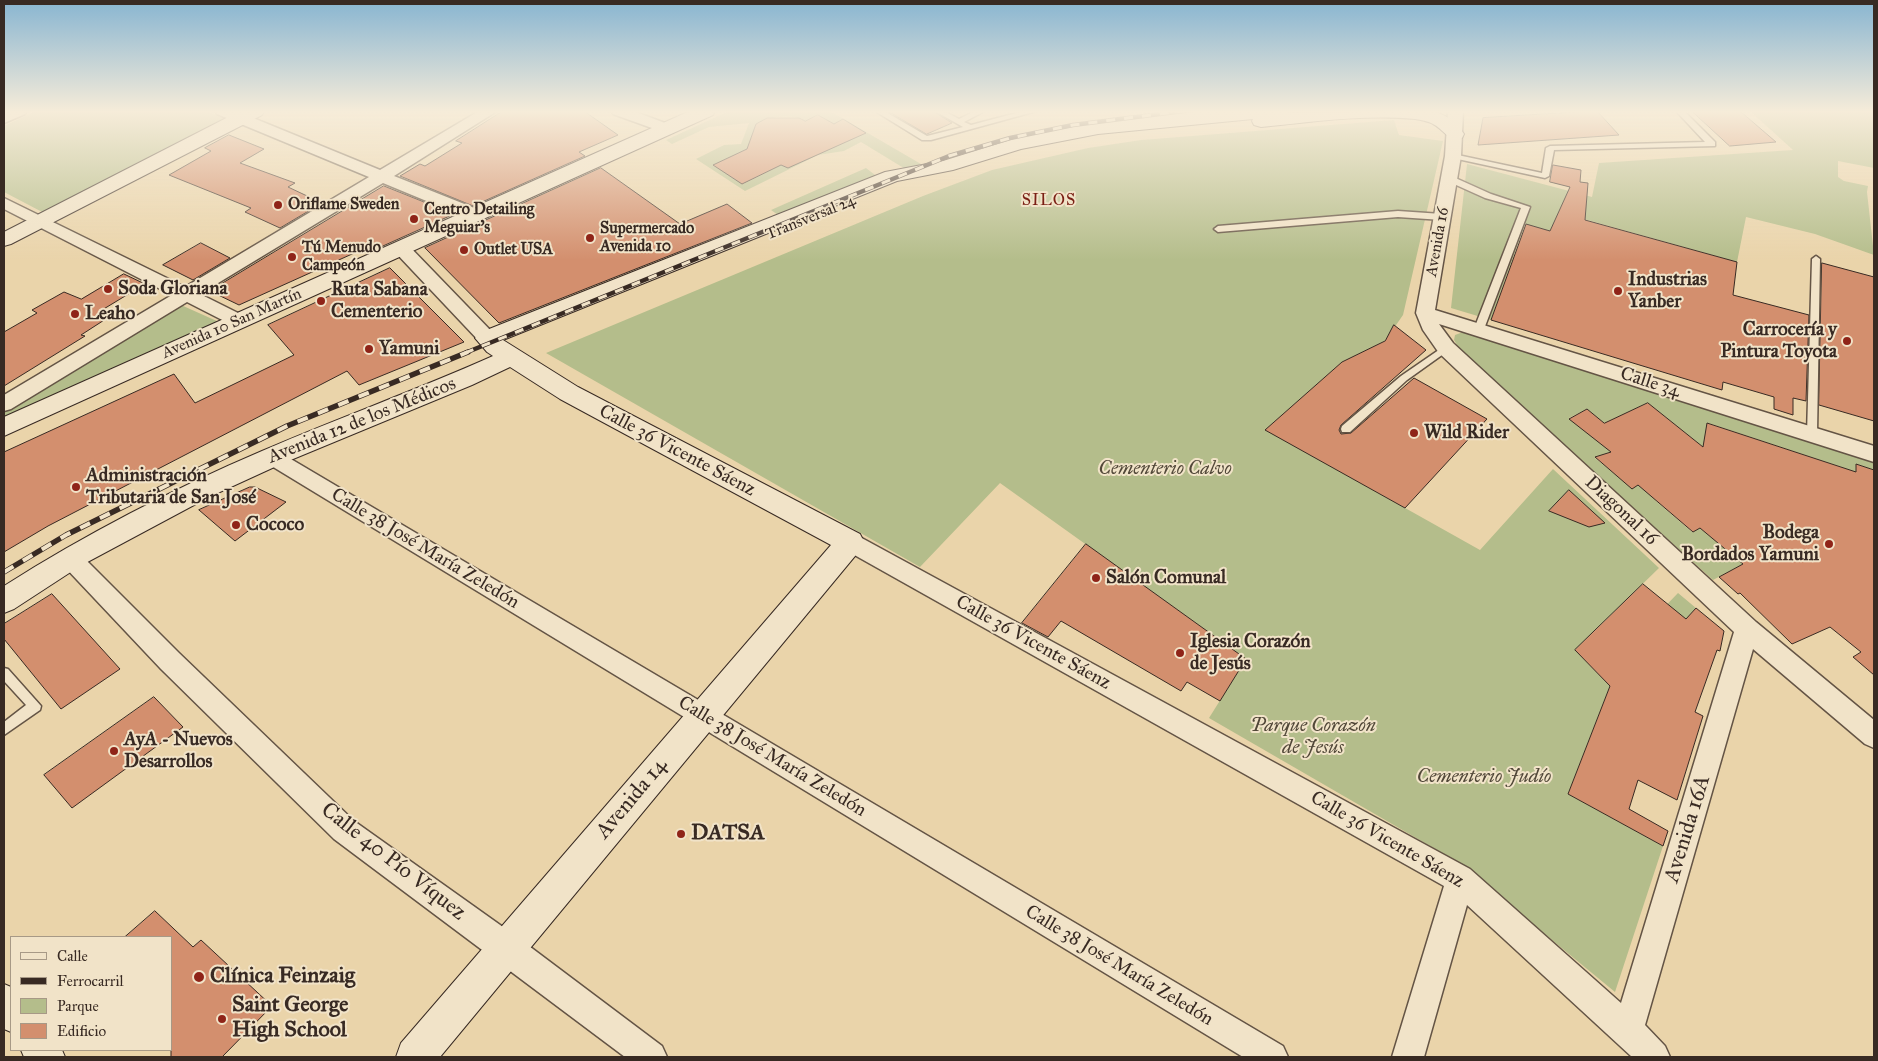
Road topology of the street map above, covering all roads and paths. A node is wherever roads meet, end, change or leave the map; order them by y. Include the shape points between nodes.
1 (160, 161) edge
2 (349, 161) edge
3 (408, 161) edge
4 (596, 161) edge
5 (961, 161) edge
6 (1451, 161) edge
7 (1473, 161) edge
8 (1548, 161) edge
9 (383, 176) junction
10 (1448, 178) junction
11 (4, 203) edge
12 (476, 215) junction
13 (1442, 217) junction
14 (40, 222) junction
15 (1218, 229) dead end
16 (4, 240) edge
17 (401, 248) junction
18 (1816, 259) dead end
19 (186, 294) junction
20 (1425, 313) junction
21 (239, 321) junction
22 (1479, 329) junction
23 (498, 347) junction
24 (1446, 348) junction
25 (4, 404) edge
26 (4, 427) edge
27 (1346, 429) dead end
28 (1812, 434) junction
29 (1874, 454) edge
30 (272, 457) junction
31 (850, 542) junction
32 (70, 558) junction
33 (4, 601) edge
34 (1748, 629) junction
35 (4, 672) edge
36 (702, 716) junction
37 (4, 729) edge
38 (1874, 736) edge
39 (1460, 879) junction
40 (506, 948) junction
41 (1628, 1030) junction
42 (415, 1057) edge
43 (651, 1057) edge
44 (1272, 1057) edge
45 (1408, 1057) edge
46 (1654, 1057) edge

1 - 14 street
2 - 9 street
3 - 9 street
4 - 12 street, Avenida 10 San Martín
5 - 23 street, Transversal 24 via 892,176
6 - 10 street, Avenida 16
7 - 8 lane via 1545,176
9 - 12 street
9 - 19 street
10 - 13 street, Avenida 16
10 - 22 lane via 1488,196 1526,207
11 - 14 street
12 - 17 street, Avenida 10 San Martín
13 - 15 lane via 1398,214
13 - 20 street, Avenida 16
14 - 16 street
14 - 19 street
17 - 21 street, Avenida 10 San Martín
17 - 23 street, Calle 36 Vicente Sáenz
18 - 28 lane
19 - 21 street
19 - 25 street
20 - 22 street, Calle 34
20 - 24 street, Diagonal 16 via 1432,330
21 - 26 street, Avenida 10 San Martín
22 - 28 street, Calle 34
23 - 30 street, Avenida 12 de los Médicos via 464,379
23 - 31 street, Calle 36 Vicente Sáenz via 569,393
24 - 27 lane via 1404,378
24 - 34 street, Diagonal 16
28 - 29 street, Calle 34
30 - 32 street, Avenida 12 de los Médicos via 192,494
30 - 36 street, Calle 38 José María Zeledón
31 - 36 street, Avenida 14
31 - 39 street, Calle 36 Vicente Sáenz
32 - 33 street, Avenida 12 de los Médicos
32 - 40 street, Calle 40 Pío Víquez via 344,830
34 - 38 street, Diagonal 16
34 - 41 street, Avenida 16A
35 - 37 lane via 35,706
36 - 40 street, Avenida 14
36 - 44 street, Calle 38 José María Zeledón
39 - 41 street, Calle 36 Vicente Sáenz
39 - 45 street
40 - 42 street, Avenida 14
40 - 43 street, Calle 40 Pío Víquez
41 - 46 street, Calle 36 Vicente Sáenz

